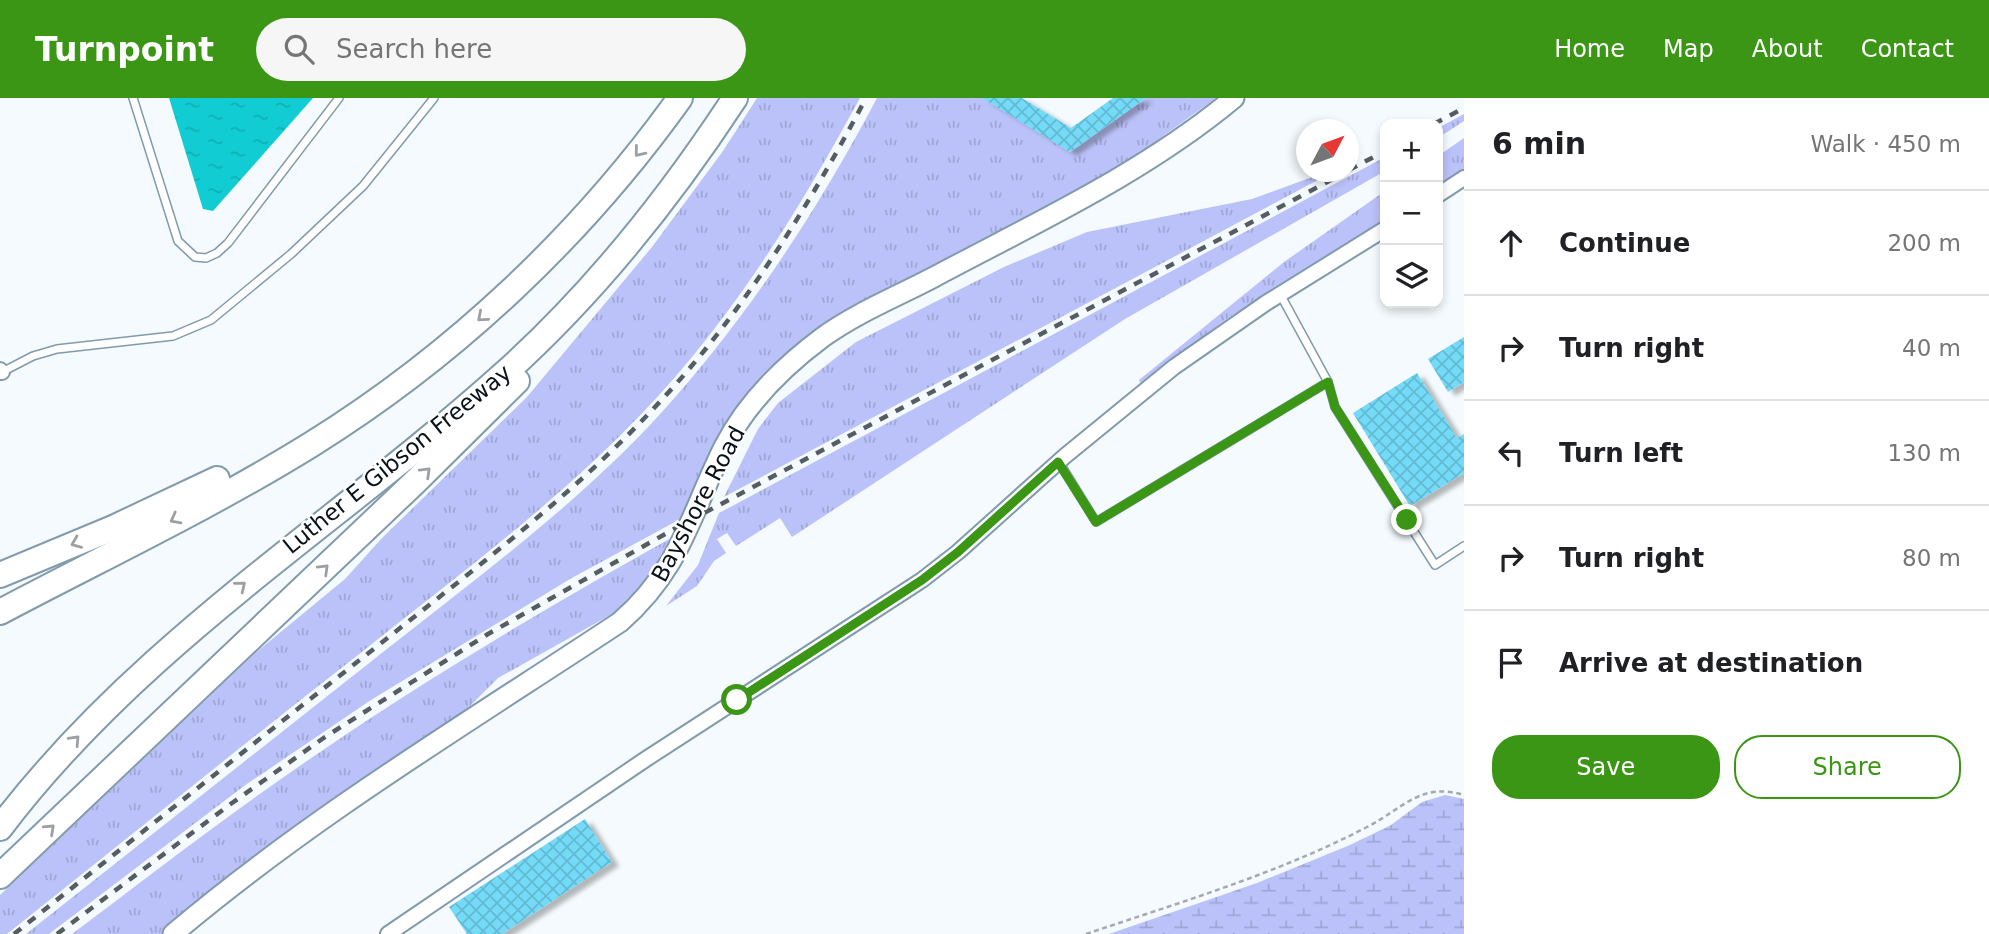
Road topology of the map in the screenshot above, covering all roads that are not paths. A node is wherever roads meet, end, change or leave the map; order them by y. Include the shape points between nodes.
1 (133, 98) edge
2 (339, 98) edge
3 (434, 98) edge
4 (680, 98) edge
5 (735, 98) edge
6 (1234, 98) edge
7 (1464, 178) edge
8 (1443, 192) edge
9 (1380, 232) edge
10 (626, 249) junction
11 (1280, 294) junction
12 (1, 372) edge
13 (1328, 382) junction
14 (381, 397) junction
15 (1058, 462) junction
16 (1464, 546) edge
17 (0, 575) edge
18 (0, 612) edge
19 (0, 828) edge
20 (0, 876) edge
21 (173, 934) edge
22 (388, 934) edge

1 - 2 lane via 178,241 195,257 206,258 228,243
3 - 12 lane via 363,186 211,320 173,336 57,349
4 -> 14 highway via 618,178 538,264 466,331
5 - 10 highway, Luther E Gibson Freeway via 687,171
6 - 21 street, Bayshore Road via 1114,183 823,337 771,383 747,412 725,445 664,577 645,601 352,799
7 - 8 street
9 - 11 street
19 -> 10 highway, Luther E Gibson Freeway via 101,713 171,646 505,372
20 -> 10 highway via 457,442 610,279
11 - 13 lane
11 - 15 street via 1174,367
13 - 15 lane via 1096,522
13 - 16 lane via 1335,407 1435,565
14 -> 17 highway via 113,528
14 -> 18 highway via 254,477
15 - 22 street via 922,580

